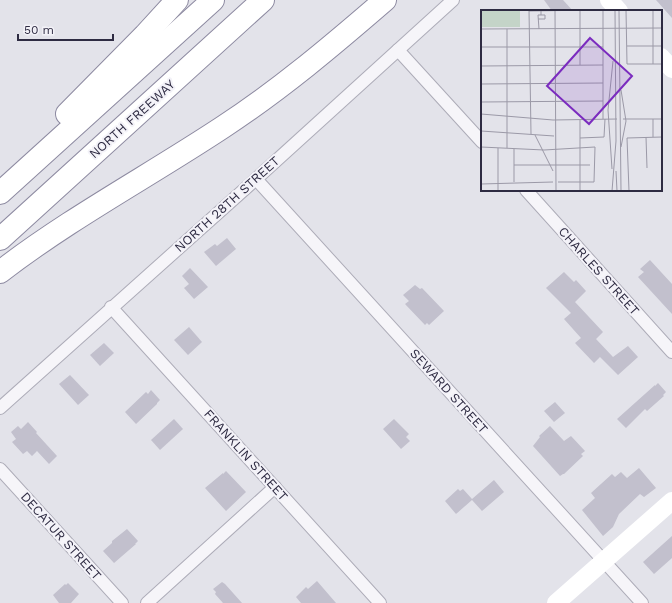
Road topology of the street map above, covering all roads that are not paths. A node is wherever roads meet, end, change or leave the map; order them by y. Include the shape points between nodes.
1 (177, 0) edge
2 (213, 0) edge
3 (263, 0) edge
4 (385, 0) edge
5 (453, 0) edge
6 (609, 0) edge
7 (618, 10) edge
8 (398, 50) junction
9 (662, 58) edge
10 (672, 69) edge
11 (481, 141) edge
12 (256, 179) junction
13 (0, 181) edge
14 (527, 191) edge
15 (0, 193) edge
16 (0, 239) edge
17 (0, 272) edge
18 (111, 308) junction
19 (672, 352) edge
20 (0, 408) edge
21 (0, 469) edge
22 (275, 487) junction
23 (672, 501) edge
24 (604, 562) junction
25 (122, 603) edge
26 (147, 603) edge
27 (380, 603) edge
28 (556, 603) edge
29 (642, 603) edge

1 - 13 highway via 133,48
2 - 15 highway
3 - 16 highway, NORTH FREEWAY
4 - 17 highway via 261,101 57,232
5 - 8 street, NORTH 28TH STREET
6 - 7 main road
8 - 11 street
8 - 12 street, NORTH 28TH STREET
9 - 10 main road
12 - 18 street, NORTH 28TH STREET
12 - 24 street, SEWARD STREET
14 - 19 street, CHARLES STREET
18 - 20 street, NORTH 28TH STREET
18 - 22 street, FRANKLIN STREET
21 - 25 street, DECATUR STREET
22 - 26 street
22 - 27 street, FRANKLIN STREET
23 - 24 main road
24 - 28 main road
24 - 29 street, SEWARD STREET

